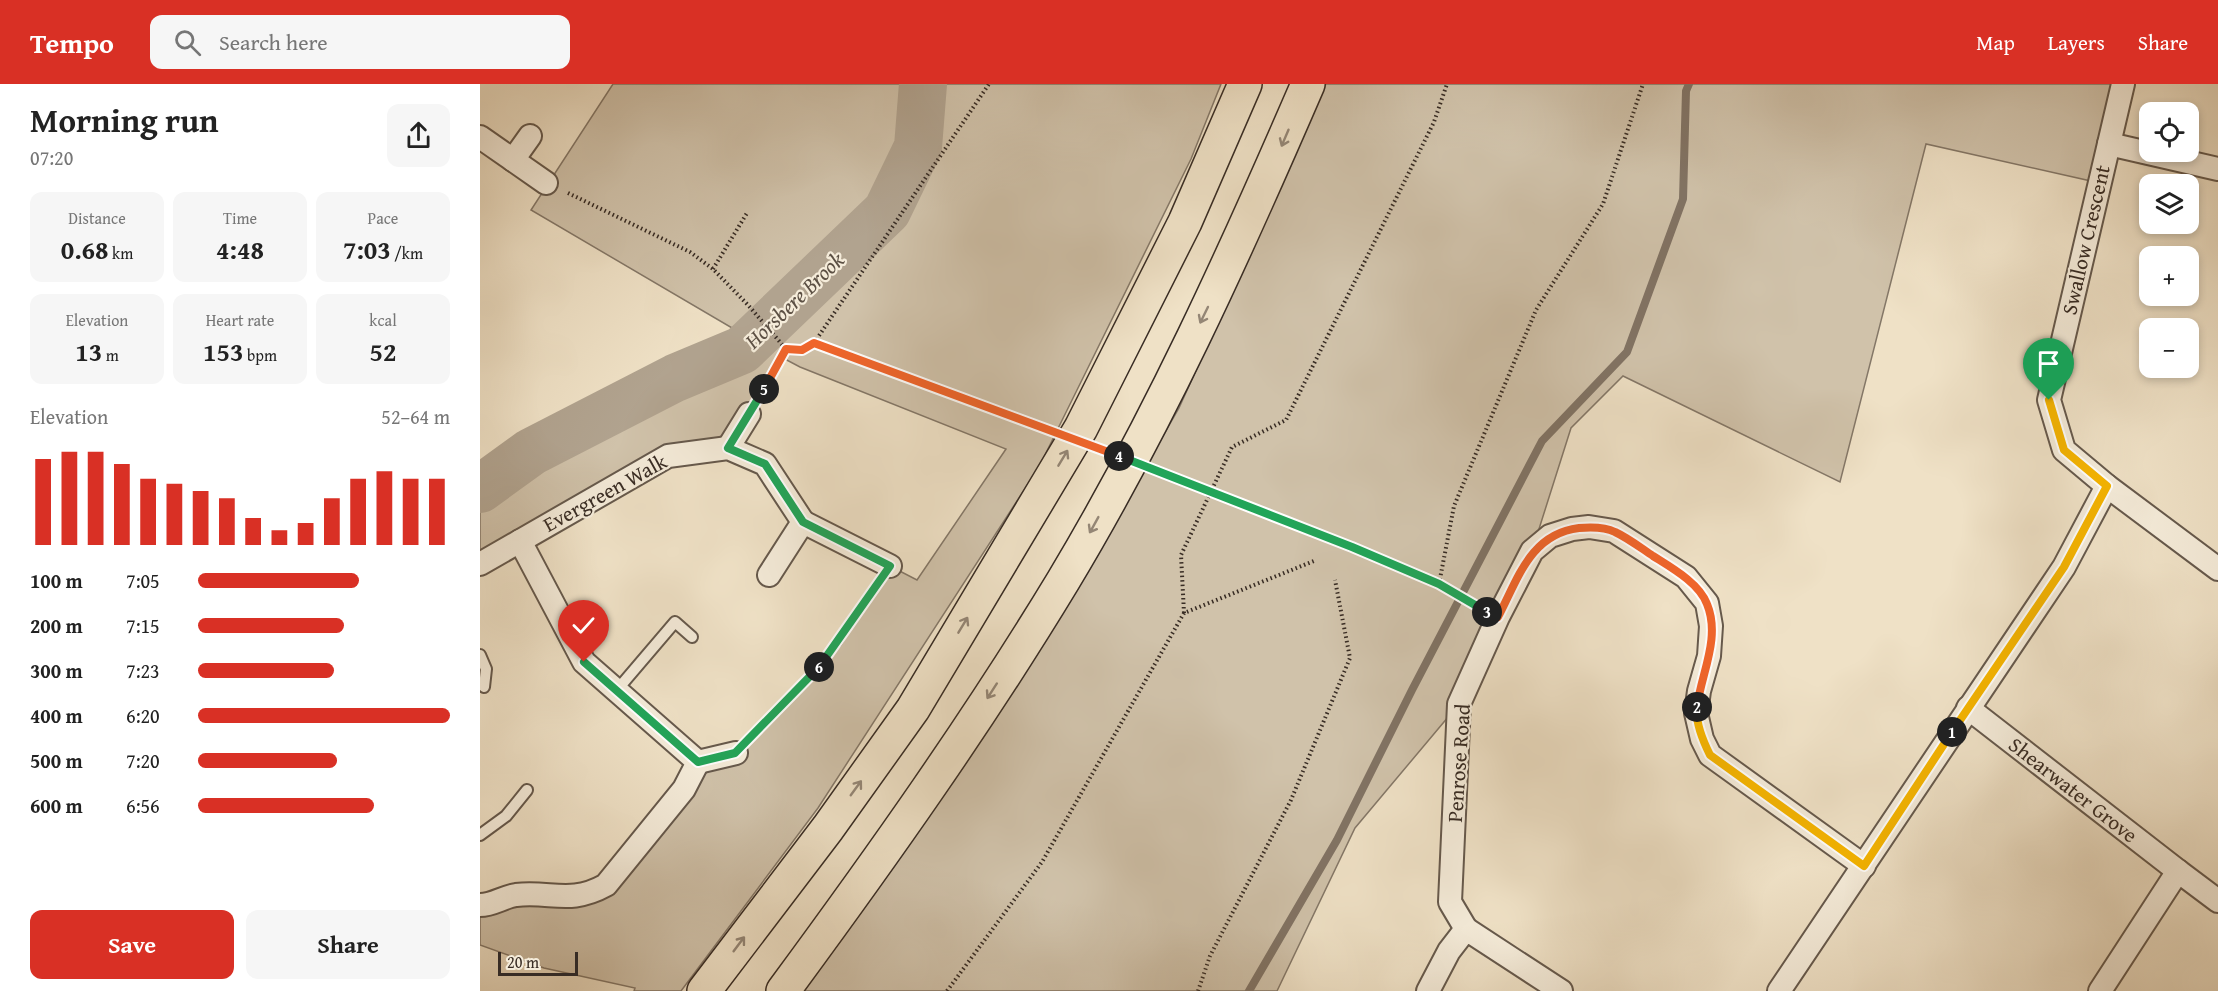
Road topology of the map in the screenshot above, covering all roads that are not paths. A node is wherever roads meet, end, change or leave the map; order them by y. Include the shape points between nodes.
1 (1245, 84) edge
2 (1308, 84) edge
3 (2122, 84) edge
4 (530, 136) dead end
5 (480, 137) edge
6 (2109, 144) junction
7 (513, 160) junction
8 (2218, 169) edge
9 (546, 183) road end
10 (749, 414) road end
11 (728, 448) junction
12 (2107, 486) junction
13 (803, 522) junction
14 (520, 541) junction
15 (480, 564) edge
16 (890, 566) road end
17 (2218, 569) edge
18 (769, 575) dead end
19 (692, 637) dead end
20 (480, 655) edge
21 (484, 687) dead end
22 (617, 690) junction
23 (1968, 708) junction
24 (735, 753) road end
25 (698, 762) junction
26 (527, 790) dead end
27 (480, 835) edge
28 (1864, 866) junction
29 (2178, 871) junction
30 (2218, 901) edge
31 (480, 905) edge
32 (1466, 929) junction
33 (704, 991) edge
34 (783, 991) edge
35 (1428, 991) edge
36 (1561, 991) edge
37 (1779, 991) edge
38 (2100, 991) edge

33 -> 1 highway via 914,709 1081,428 1185,222
2 -> 34 highway via 1243,236 1142,440 1063,580 954,751
3 - 6 street, Swallow Crescent
4 - 7 street
5 - 7 street
6 - 8 street
6 - 12 street, Swallow Crescent via 2049,400 2064,450
7 - 9 street
10 - 11 street
11 - 13 street via 765,464
11 - 14 street, Evergreen Walk via 668,456
12 - 17 street, Swallow Crescent
12 - 23 street via 2064,567
13 - 16 street
13 - 18 street
14 - 15 street, Evergreen Walk
14 - 22 street via 584,662
19 - 22 lane via 675,622
20 - 21 lane via 486,669
22 - 25 street
23 - 28 street
23 - 29 street, Shearwater Grove
24 - 25 street
25 - 31 street via 684,789 606,885 591,894 574,897 532,893
26 - 27 lane via 506,816
28 - 32 street, Penrose Road via 1710,755 1696,713 1709,656 1711,626 1707,603 1686,577 1614,531 1572,529 1550,536 1532,552 1459,704 1450,902
28 - 37 street
29 - 30 street, Shearwater Grove
29 - 38 street
32 - 35 street
32 - 36 street

